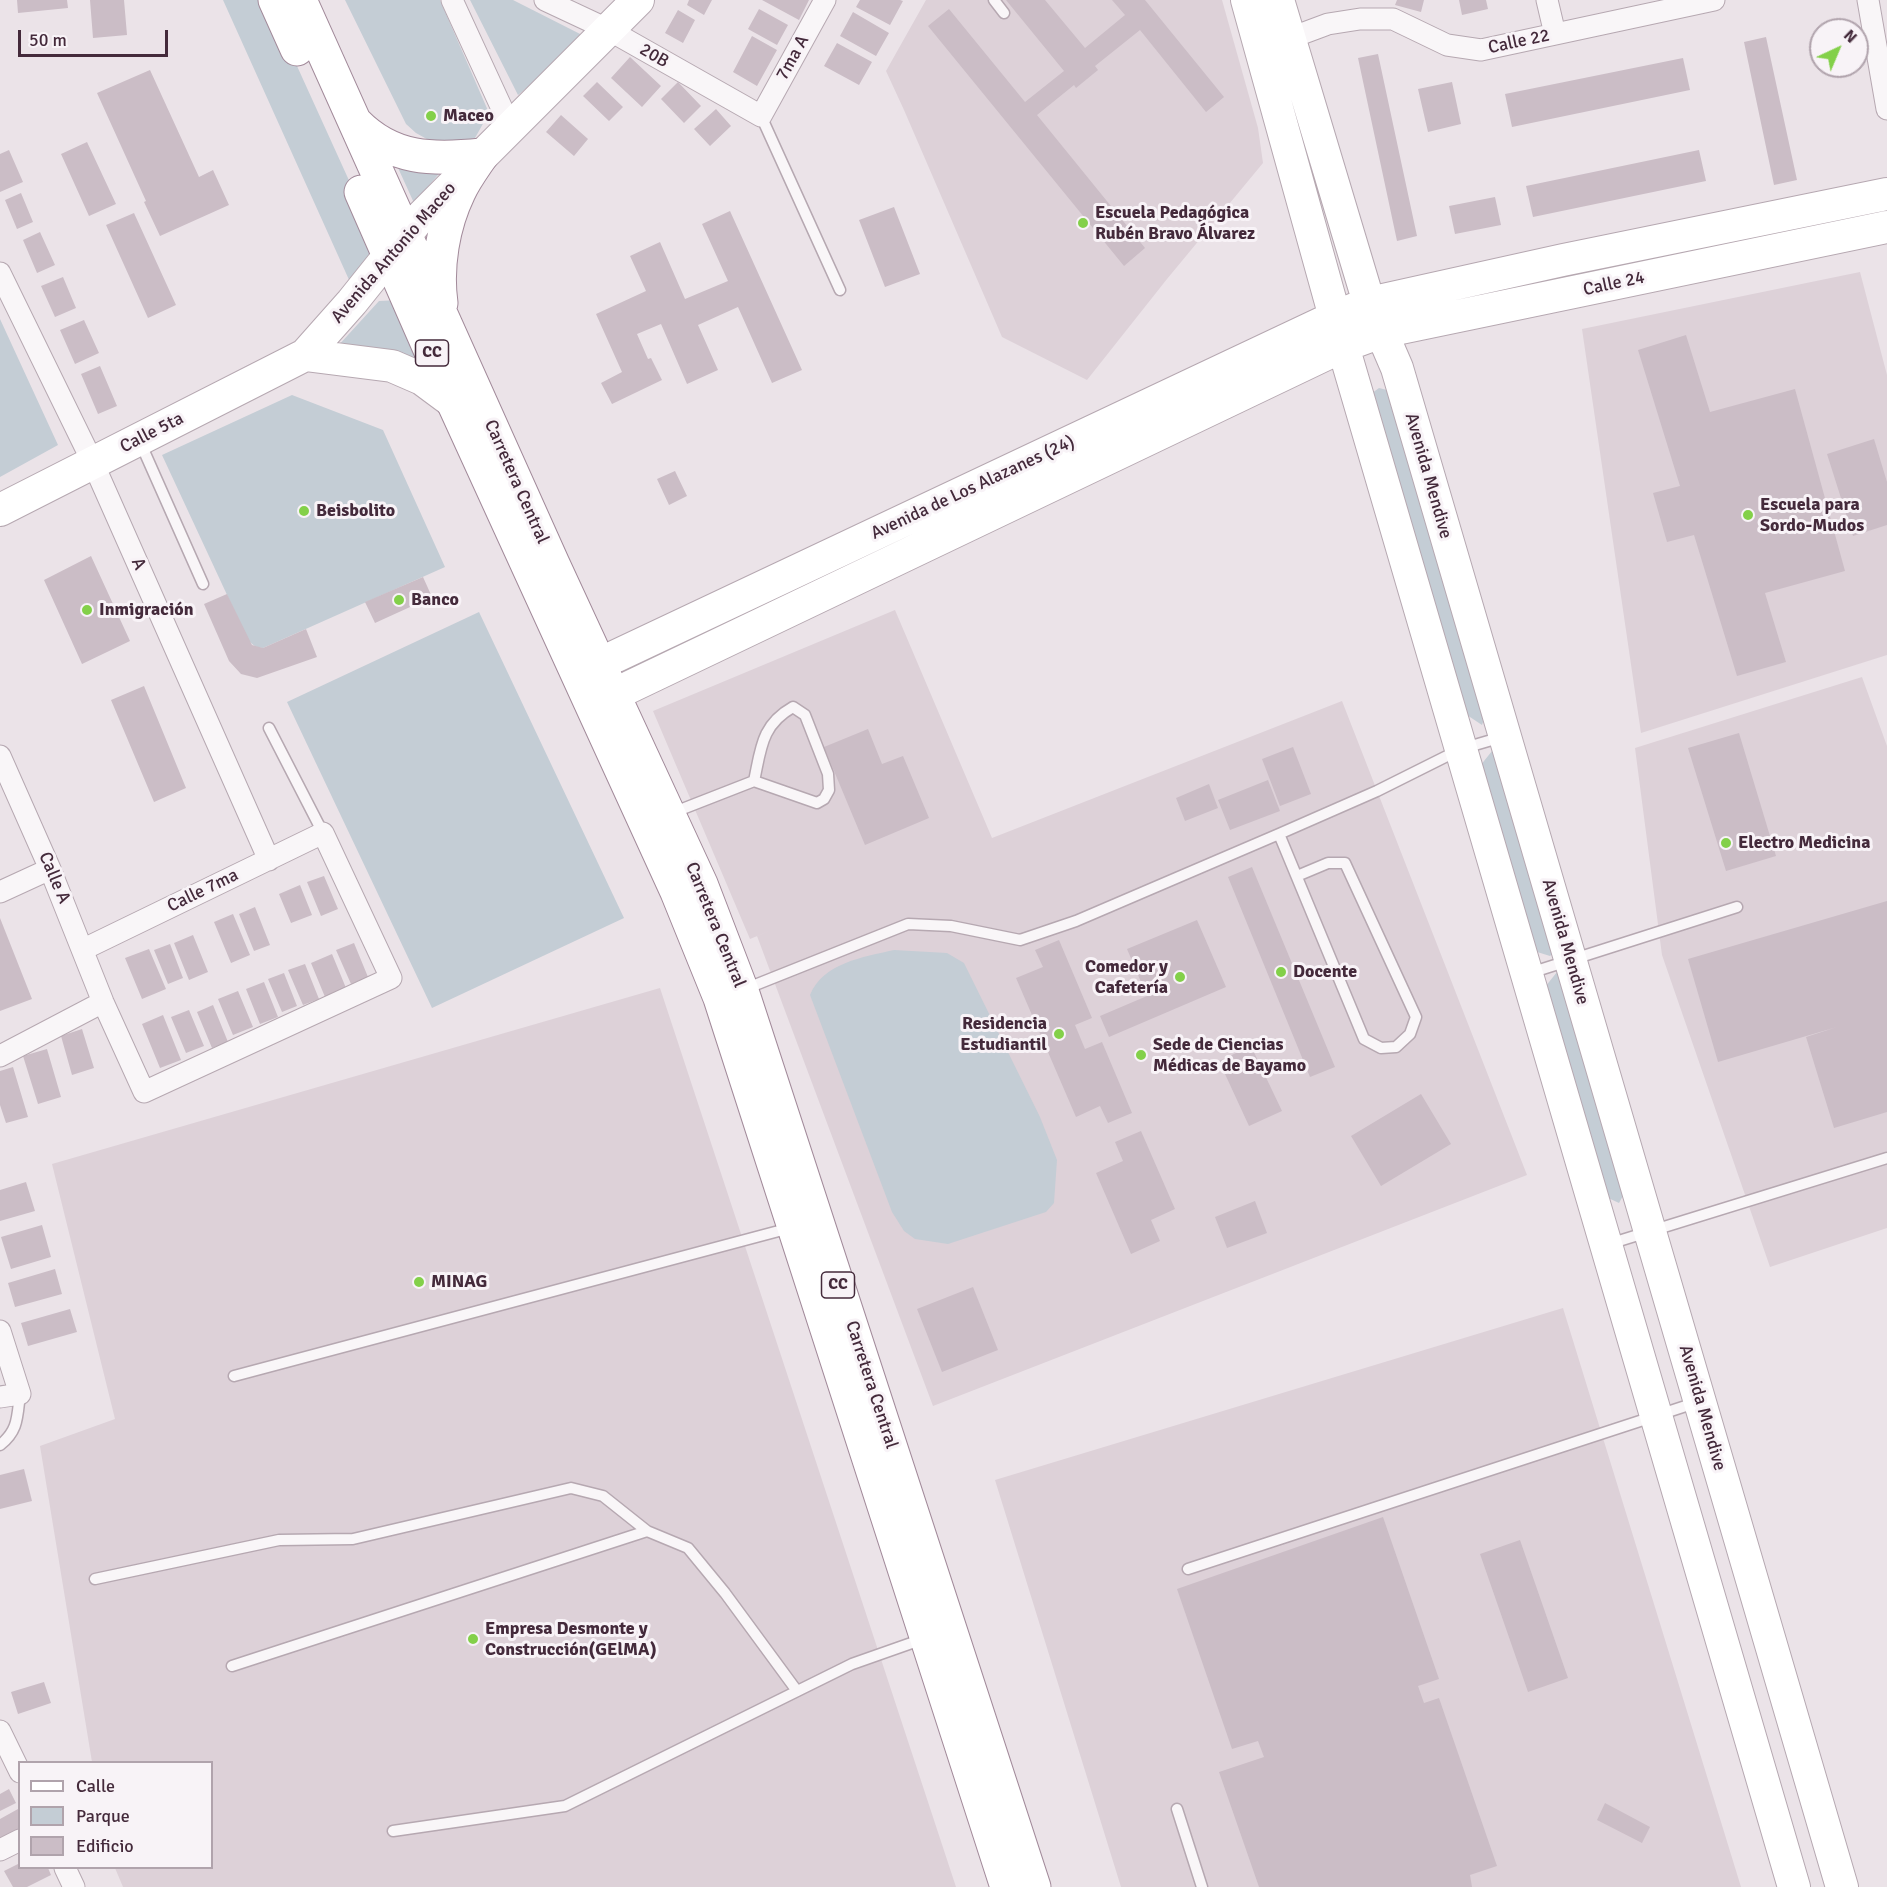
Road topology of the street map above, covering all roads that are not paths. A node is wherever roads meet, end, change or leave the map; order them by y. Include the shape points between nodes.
1 (275, 0) edge
2 (300, 0) edge
3 (452, 0) edge
4 (545, 0) edge
5 (638, 0) edge
6 (825, 0) edge
7 (994, 0) edge
8 (1247, 0) edge
9 (1278, 0) edge
10 (1547, 0) edge
11 (1714, 0) edge
12 (1868, 0) edge
13 (1004, 13) dead end
14 (609, 30) junction
15 (1555, 34) junction
16 (1291, 37) junction
17 (1260, 50) junction
18 (1887, 109) edge
19 (761, 116) junction
20 (352, 119) junction
21 (510, 126) junction
22 (482, 155) junction
23 (1887, 194) edge
24 (1887, 227) edge
25 (397, 246) junction
26 (0, 273) edge
27 (840, 290) dead end
28 (1369, 303) junction
29 (447, 327) junction
30 (1339, 331) junction
31 (1382, 332) junction
32 (305, 355) junction
33 (453, 402) junction
34 (139, 440) junction
35 (93, 463) junction
36 (0, 510) edge
37 (203, 584) dead end
38 (589, 669) junction
39 (603, 700) junction
40 (269, 728) dead end
41 (1504, 737) junction
42 (1461, 749) junction
43 (0, 756) edge
44 (754, 781) junction
45 (669, 815) junction
46 (323, 833) junction
47 (1279, 834) junction
48 (268, 860) junction
49 (50, 869) junction
50 (1297, 876) junction
51 (0, 892) edge
52 (1737, 907) dead end
53 (84, 949) junction
54 (1570, 960) junction
55 (1526, 974) junction
56 (731, 994) junction
57 (103, 1002) junction
58 (0, 1056) edge
59 (1887, 1158) edge
60 (804, 1222) junction
61 (1650, 1231) junction
62 (1606, 1245) junction
63 (0, 1331) edge
64 (234, 1376) dead end
65 (10, 1395) edge
66 (1700, 1401) junction
67 (1656, 1416) junction
68 (0, 1445) edge
69 (647, 1531) junction
70 (1188, 1569) dead end
71 (95, 1579) dead end
72 (939, 1634) junction
73 (232, 1666) dead end
74 (797, 1691) junction
75 (0, 1731) edge
76 (18, 1768) edge
77 (1177, 1809) dead end
78 (393, 1831) dead end
79 (18, 1841) edge
80 (0, 1850) edge
81 (65, 1869) edge
82 (74, 1887) edge
83 (1007, 1887) edge
84 (1034, 1887) edge
85 (1202, 1887) edge
86 (1794, 1887) edge
87 (1842, 1887) edge

1 - 25 highway, Carretera Central / CC
2 - 20 highway, Carretera Central / CC
3 - 21 street
4 - 14 street, 20B
5 - 14 street, Avenida Antonio Maceo
6 - 19 street, 7ma A
7 - 13 lane
8 - 17 street
9 - 16 street, Avenida Mendive
10 - 15 street
11 - 15 street, Calle 22
12 - 18 street
14 - 19 street, 20B
14 - 21 street, Avenida Antonio Maceo
15 - 16 street, Calle 22 via 1481,50 1447,45 1393,19 1360,19 1328,24
16 - 17 street, Calle 22
16 - 28 street, Avenida Mendive
17 - 30 street
19 - 27 lane
20 - 22 highway via 380,144 416,155 444,159
20 - 25 highway, Carretera Central / CC
21 - 22 street, Avenida Antonio Maceo
22 - 25 street, Avenida Antonio Maceo
22 - 29 highway via 459,191 446,227 440,300
23 - 28 street, Calle 24
24 - 31 street, Calle 24
25 - 29 highway, Carretera Central / CC
25 - 32 street, Avenida Antonio Maceo
25 - 33 highway, Carretera Central / CC
26 - 35 street, A
28 - 30 street, Avenida de Los Alazanes (24)
28 - 31 street, Avenida Mendive
29 - 38 highway, Carretera Central / CC via 548,553
30 - 31 street, Calle 24
30 - 38 street, Avenida de Los Alazanes (24)
30 - 39 street, Avenida de Los Alazanes (24)
30 - 42 street
31 - 41 street, Avenida Mendive via 1397,368
32 - 33 street via 392,366 422,379
32 - 34 street, Calle 5ta
33 - 38 highway, Carretera Central / CC
34 - 35 street, Calle 5ta
34 - 37 lane
35 - 36 street, Calle 5ta
35 - 48 street, A
38 - 39 highway, Carretera Central / CC
39 - 45 highway, Carretera Central / CC
39 - 56 highway, Carretera Central / CC via 676,892
40 - 46 lane
41 - 42 lane
41 - 54 street, Avenida Mendive
42 - 47 lane
42 - 55 street
43 - 49 street, Calle A
44 - 44 lane via 817,804 829,790 828,774 805,715 793,707 781,714 765,735
44 - 45 lane
45 - 56 highway, Carretera Central / CC via 701,884
46 - 48 street, Calle 7ma
46 - 57 street, Calle A via 391,978 144,1092
47 - 50 lane
47 - 56 lane via 1076,921 1020,940 951,926 908,924
48 - 53 street, Calle 7ma
49 - 51 street
49 - 53 street, Calle A
50 - 50 lane via 1364,1039 1381,1048 1396,1047 1410,1034 1416,1017 1345,863 1328,863
52 - 54 lane
53 - 57 street, Calle A
54 - 55 lane
54 - 61 street, Avenida Mendive
55 - 62 street
56 - 60 highway, Carretera Central / CC
57 - 58 street
59 - 61 lane
60 - 64 lane
60 - 72 highway, Carretera Central / CC
61 - 62 lane
61 - 66 street, Avenida Mendive
62 - 67 street
63 - 65 street
65 - 68 lane via 15,1428
66 - 67 lane
66 - 87 street, Avenida Mendive
67 - 70 lane
67 - 86 street
69 - 71 lane via 603,1496 571,1488 353,1539 279,1540
69 - 73 lane
69 - 74 lane via 688,1548
72 - 74 lane via 852,1664
72 - 83 highway, Carretera Central / CC
72 - 84 highway, Carretera Central / CC
74 - 78 lane via 565,1806
75 - 76 street
77 - 85 lane
79 - 80 street
81 - 82 street

